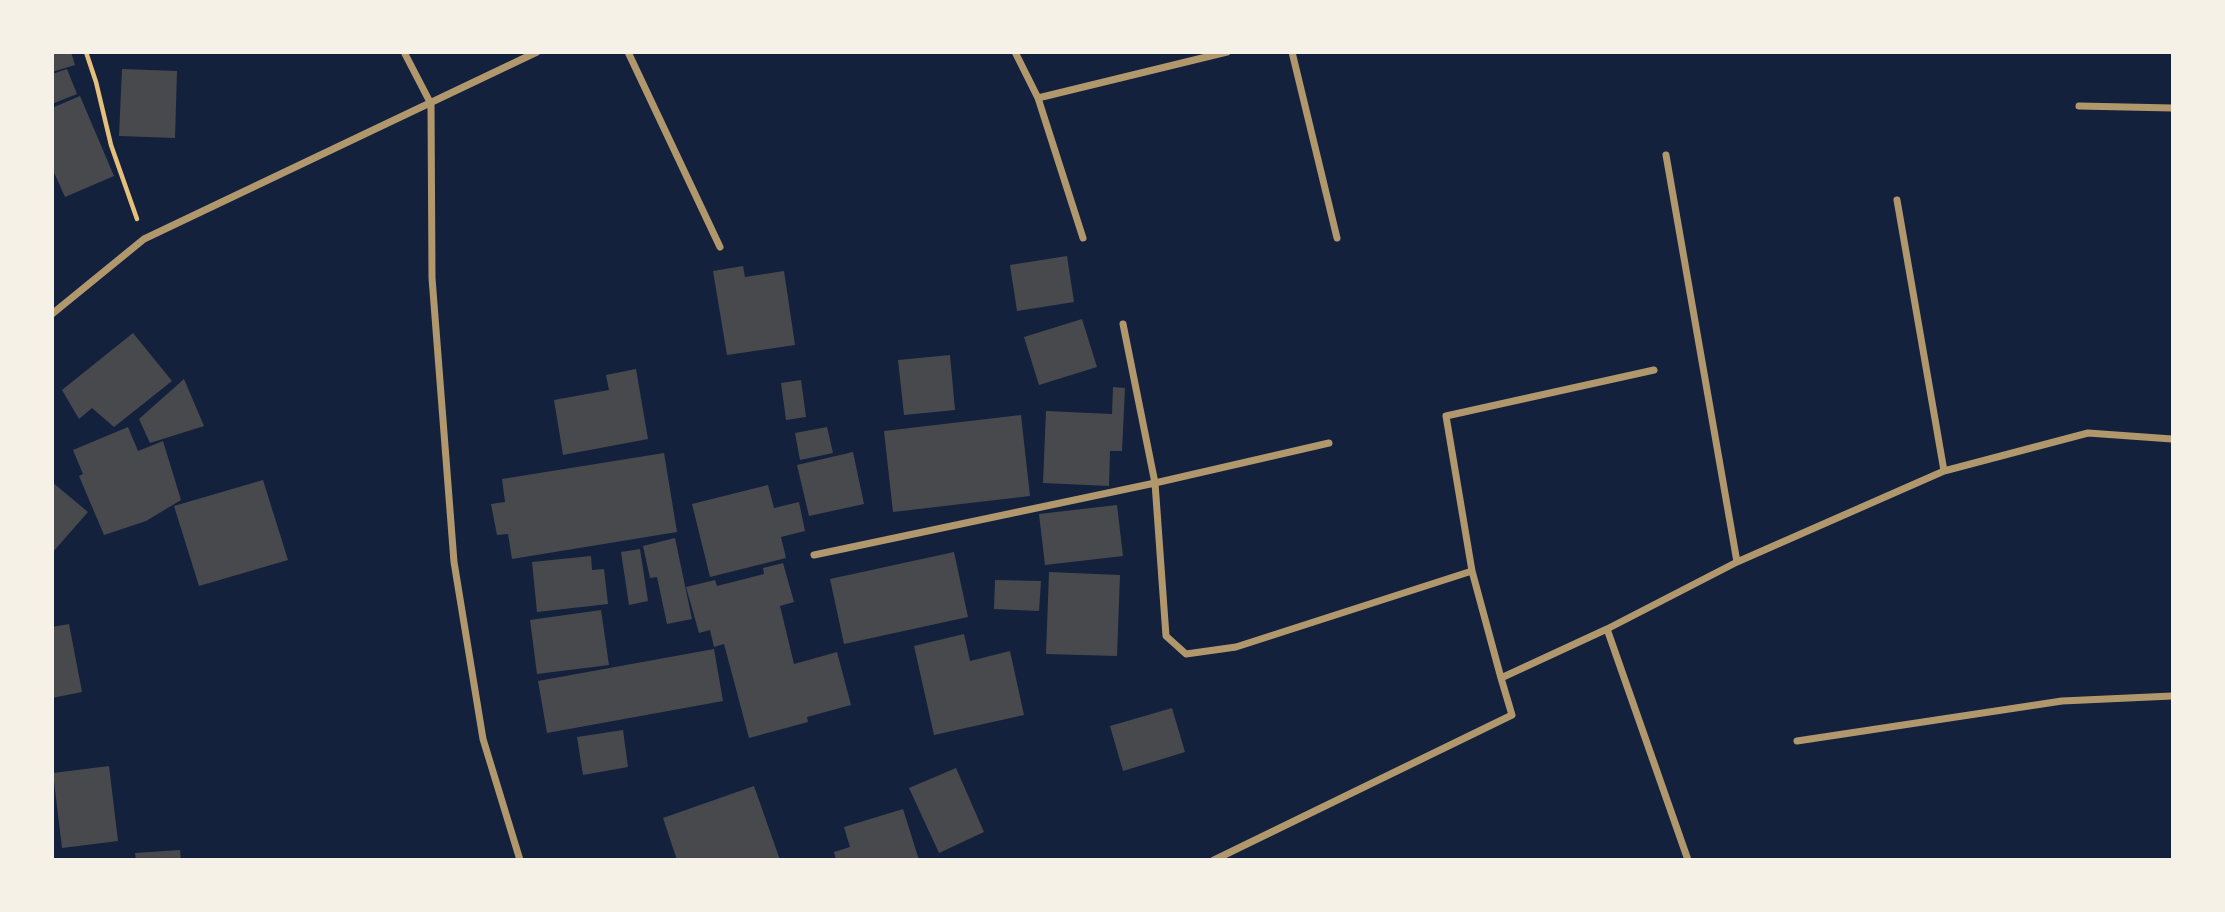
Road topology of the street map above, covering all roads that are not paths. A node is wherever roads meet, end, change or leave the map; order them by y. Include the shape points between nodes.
1 (404, 52) edge
2 (537, 52) edge
3 (628, 52) edge
4 (1015, 52) edge
5 (1227, 52) edge
6 (1292, 52) edge
7 (1038, 98) junction
8 (431, 104) junction
9 (2079, 106) dead end
10 (2172, 108) edge
11 (1666, 155) dead end
12 (1897, 200) dead end
13 (1083, 238) dead end
14 (1337, 238) dead end
15 (720, 247) dead end
16 (52, 314) edge
17 (1123, 324) dead end
18 (1654, 370) dead end
19 (2172, 439) edge
20 (1329, 443) dead end
21 (1944, 471) junction
22 (1155, 483) junction
23 (814, 555) dead end
24 (1737, 562) junction
25 (1472, 571) junction
26 (1607, 629) junction
27 (1501, 678) junction
28 (2172, 696) edge
29 (1797, 741) dead end
30 (520, 859) edge
31 (1214, 859) edge
32 (1688, 859) edge

1 - 8 street
2 - 8 street
3 - 15 street
4 - 7 street
5 - 7 street
6 - 14 street
7 - 13 street
8 - 16 street via 145,239
8 - 30 street via 432,278 454,562 483,739
9 - 10 street
11 - 24 street
12 - 21 street
17 - 22 street
18 - 25 street via 1446,416
19 - 21 street via 2088,433
20 - 22 street
21 - 24 street
22 - 23 street
22 - 25 street via 1166,636 1186,654 1236,647
24 - 26 street
25 - 27 street
26 - 27 street
26 - 32 street
27 - 31 street via 1512,715
28 - 29 street via 2062,701

